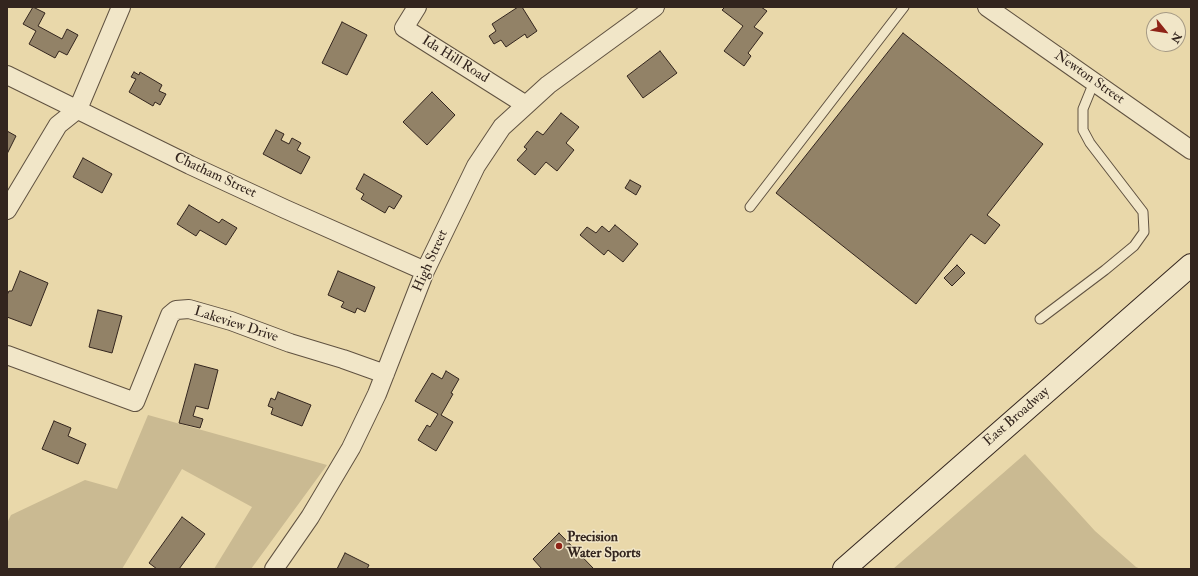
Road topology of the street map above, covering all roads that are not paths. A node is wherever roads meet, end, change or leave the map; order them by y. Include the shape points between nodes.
1 (121, 7) edge
2 (417, 7) edge
3 (655, 7) edge
4 (904, 7) edge
5 (987, 7) edge
6 (7, 74) edge
7 (1094, 82) junction
8 (526, 105) junction
9 (78, 109) junction
10 (1191, 150) edge
11 (750, 208) dead end
12 (7, 210) edge
13 (1191, 265) edge
14 (425, 271) junction
15 (1040, 319) dead end
16 (7, 355) edge
17 (385, 374) junction
18 (274, 569) edge
19 (844, 569) edge

1 - 9 street
2 - 8 street, Ida Hill Road via 404,28
3 - 8 street, High Street via 548,85
4 - 11 lane
5 - 7 street, Newton Street
6 - 9 street, Chatham Street
7 - 10 street, Newton Street
7 - 15 lane via 1083,109 1083,130 1090,143 1143,212 1144,232 1134,246 1106,270
8 - 14 street, High Street via 502,127 476,166
9 - 12 street via 58,125
9 - 14 street, Chatham Street via 265,200
13 - 19 main road, East Broadway
14 - 17 street, High Street
16 - 17 street, Lakeview Drive via 135,402 170,315 176,310 189,309
17 - 18 street, High Street via 347,454 310,517

